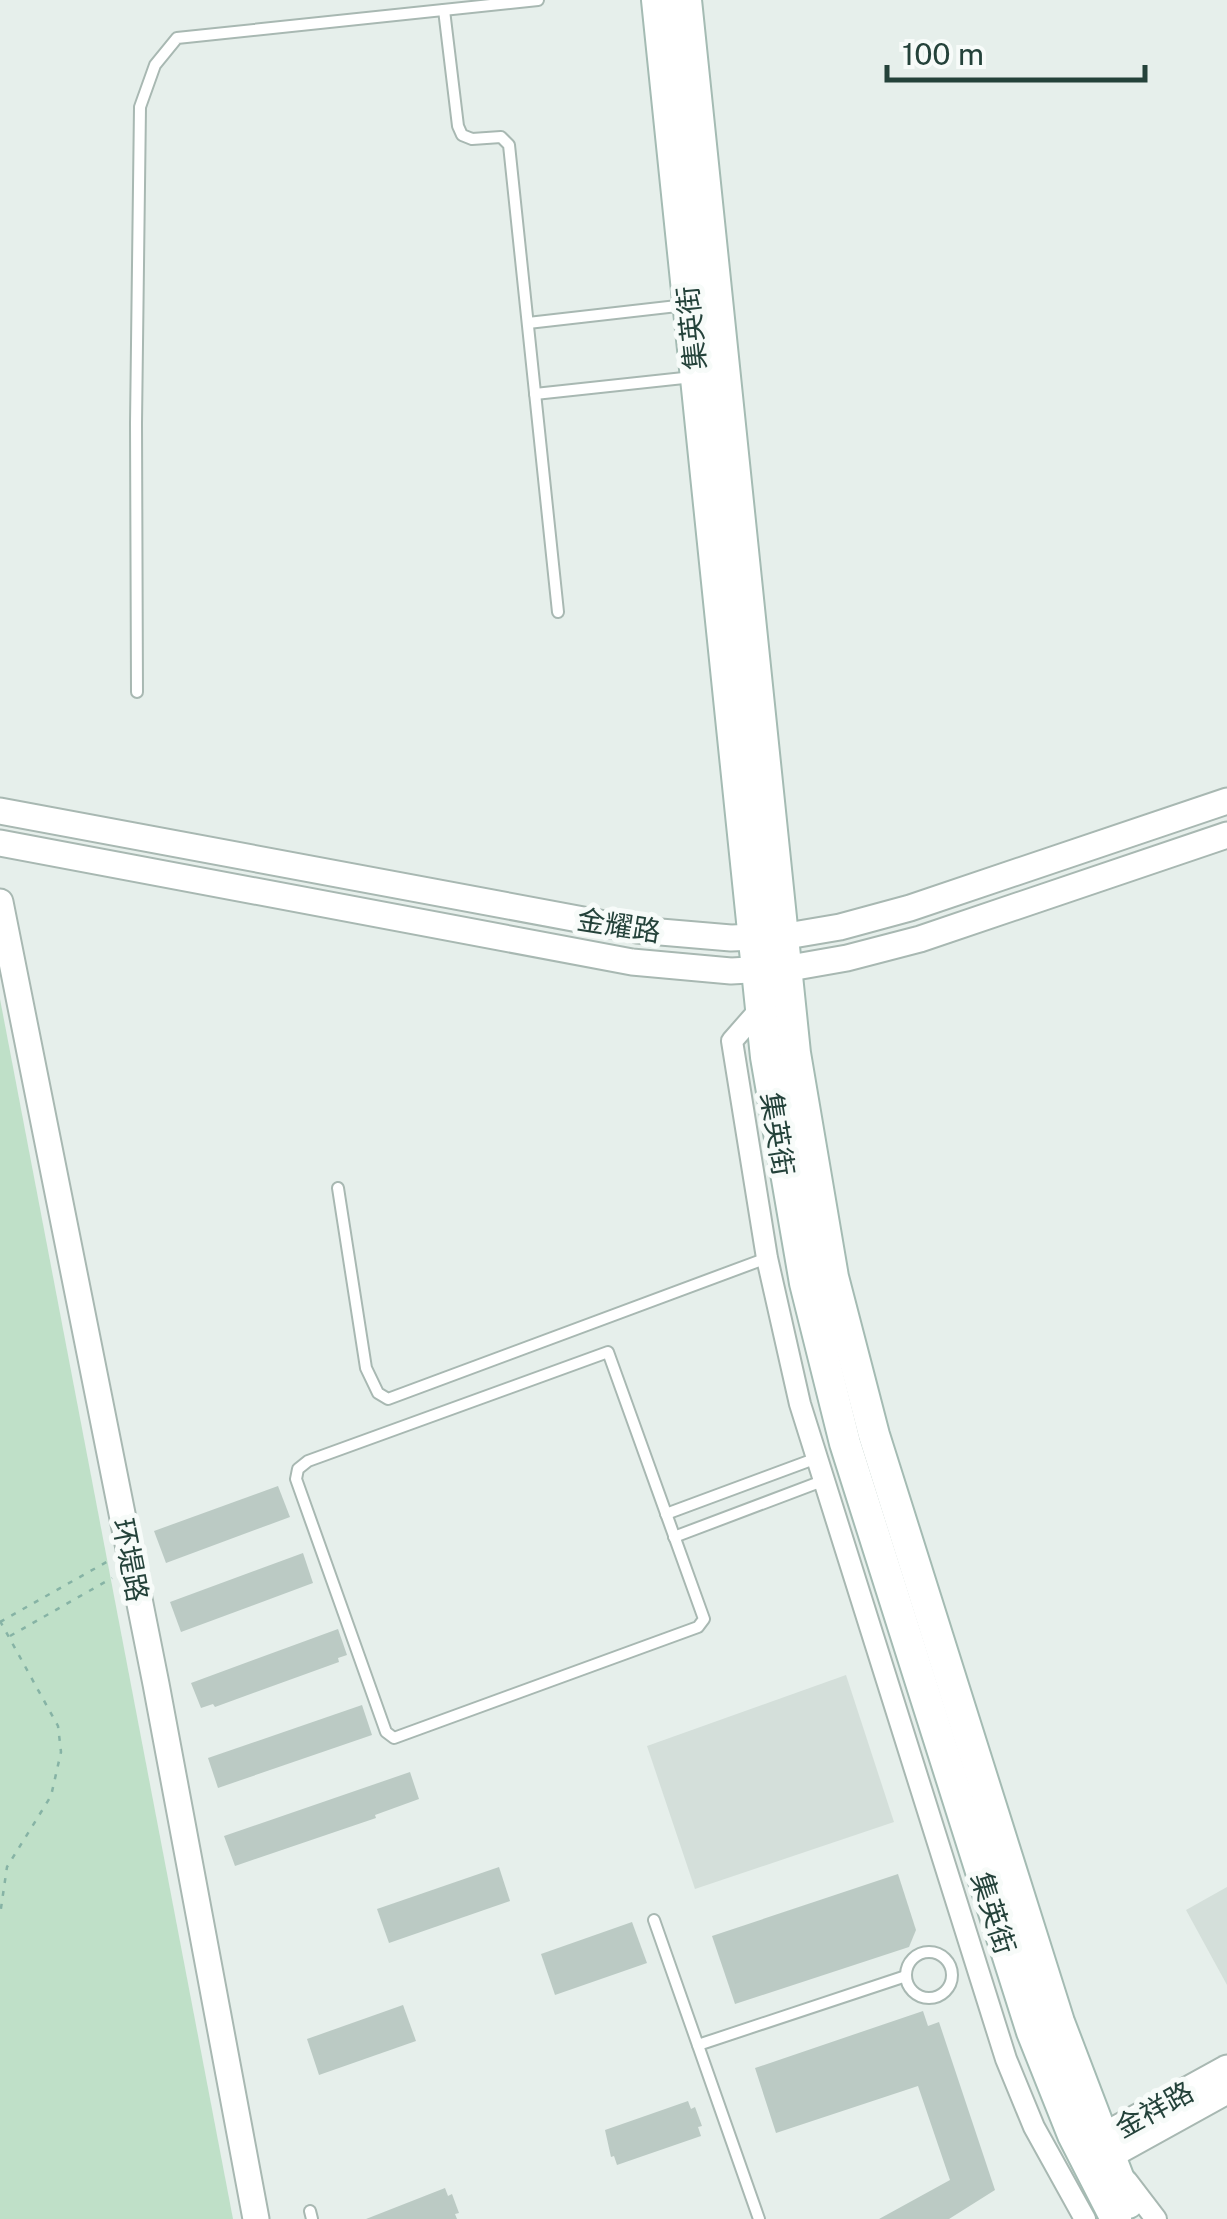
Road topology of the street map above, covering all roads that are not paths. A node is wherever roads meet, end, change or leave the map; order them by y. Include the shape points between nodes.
1 (538, 0) edge
2 (657, 0) edge
3 (686, 0) edge
4 (444, 10) junction
5 (688, 304) junction
6 (528, 323) junction
7 (696, 376) junction
8 (535, 394) junction
9 (558, 612) dead end
10 (137, 692) dead end
11 (1227, 801) edge
12 (0, 811) edge
13 (1227, 835) edge
14 (0, 843) edge
15 (0, 902) edge
16 (768, 937) junction
17 (771, 969) junction
18 (760, 1008) junction
19 (338, 1188) dead end
20 (767, 1258) junction
21 (818, 1458) junction
22 (824, 1480) junction
23 (666, 1514) junction
24 (674, 1538) junction
25 (654, 1920) dead end
26 (975, 1960) junction
27 (951, 1968) junction
28 (906, 1976) junction
29 (698, 2045) junction
30 (1227, 2068) edge
31 (1227, 2091) edge
32 (1095, 2153) junction
33 (256, 2219) edge
34 (759, 2219) edge
35 (1085, 2219) edge
36 (1116, 2219) edge
37 (1136, 2219) edge
38 (1156, 2219) edge

1 - 4 lane
2 - 5 main road, 集英街
3 - 16 main road, 集英街
4 - 6 lane via 462,135 501,137 509,145
4 - 10 lane via 178,38 146,83 140,107
5 - 6 lane
5 - 7 main road, 集英街
6 - 8 lane
7 - 8 lane
7 - 16 main road, 集英街
8 - 9 lane
11 - 16 street, 金耀路 via 894,913
12 - 16 street, 金耀路 via 636,930
13 - 17 street, 金耀路 via 886,949
14 - 17 street, 金耀路 via 632,962
15 - 33 street, 环堤路
16 - 17 main road, 集英街
17 - 18 main road, 集英街
17 - 32 main road, 集英街 via 795,1053 856,1372
18 - 20 street via 732,1042
18 - 32 main road, 集英街 via 790,1210 827,1380 1032,2032
19 - 20 lane via 366,1368 388,1399
20 - 21 street
21 - 22 street
21 - 23 lane
22 - 24 lane
22 - 26 street
23 - 24 lane
23 - 24 lane via 608,1352 308,1461 296,1478 386,1732 394,1738 698,1628 704,1619
25 - 29 lane
26 - 27 lane
26 - 35 street via 1034,2127
27 - 28 lane via 926,1952 912,1960
27 - 28 lane via 946,1990 933,1998 918,1995
28 - 29 lane
29 - 34 lane
30 - 32 street, 金祥路
31 - 32 street, 金祥路
32 - 36 main road, 集英街
32 - 37 main road, 集英街
32 - 38 street

